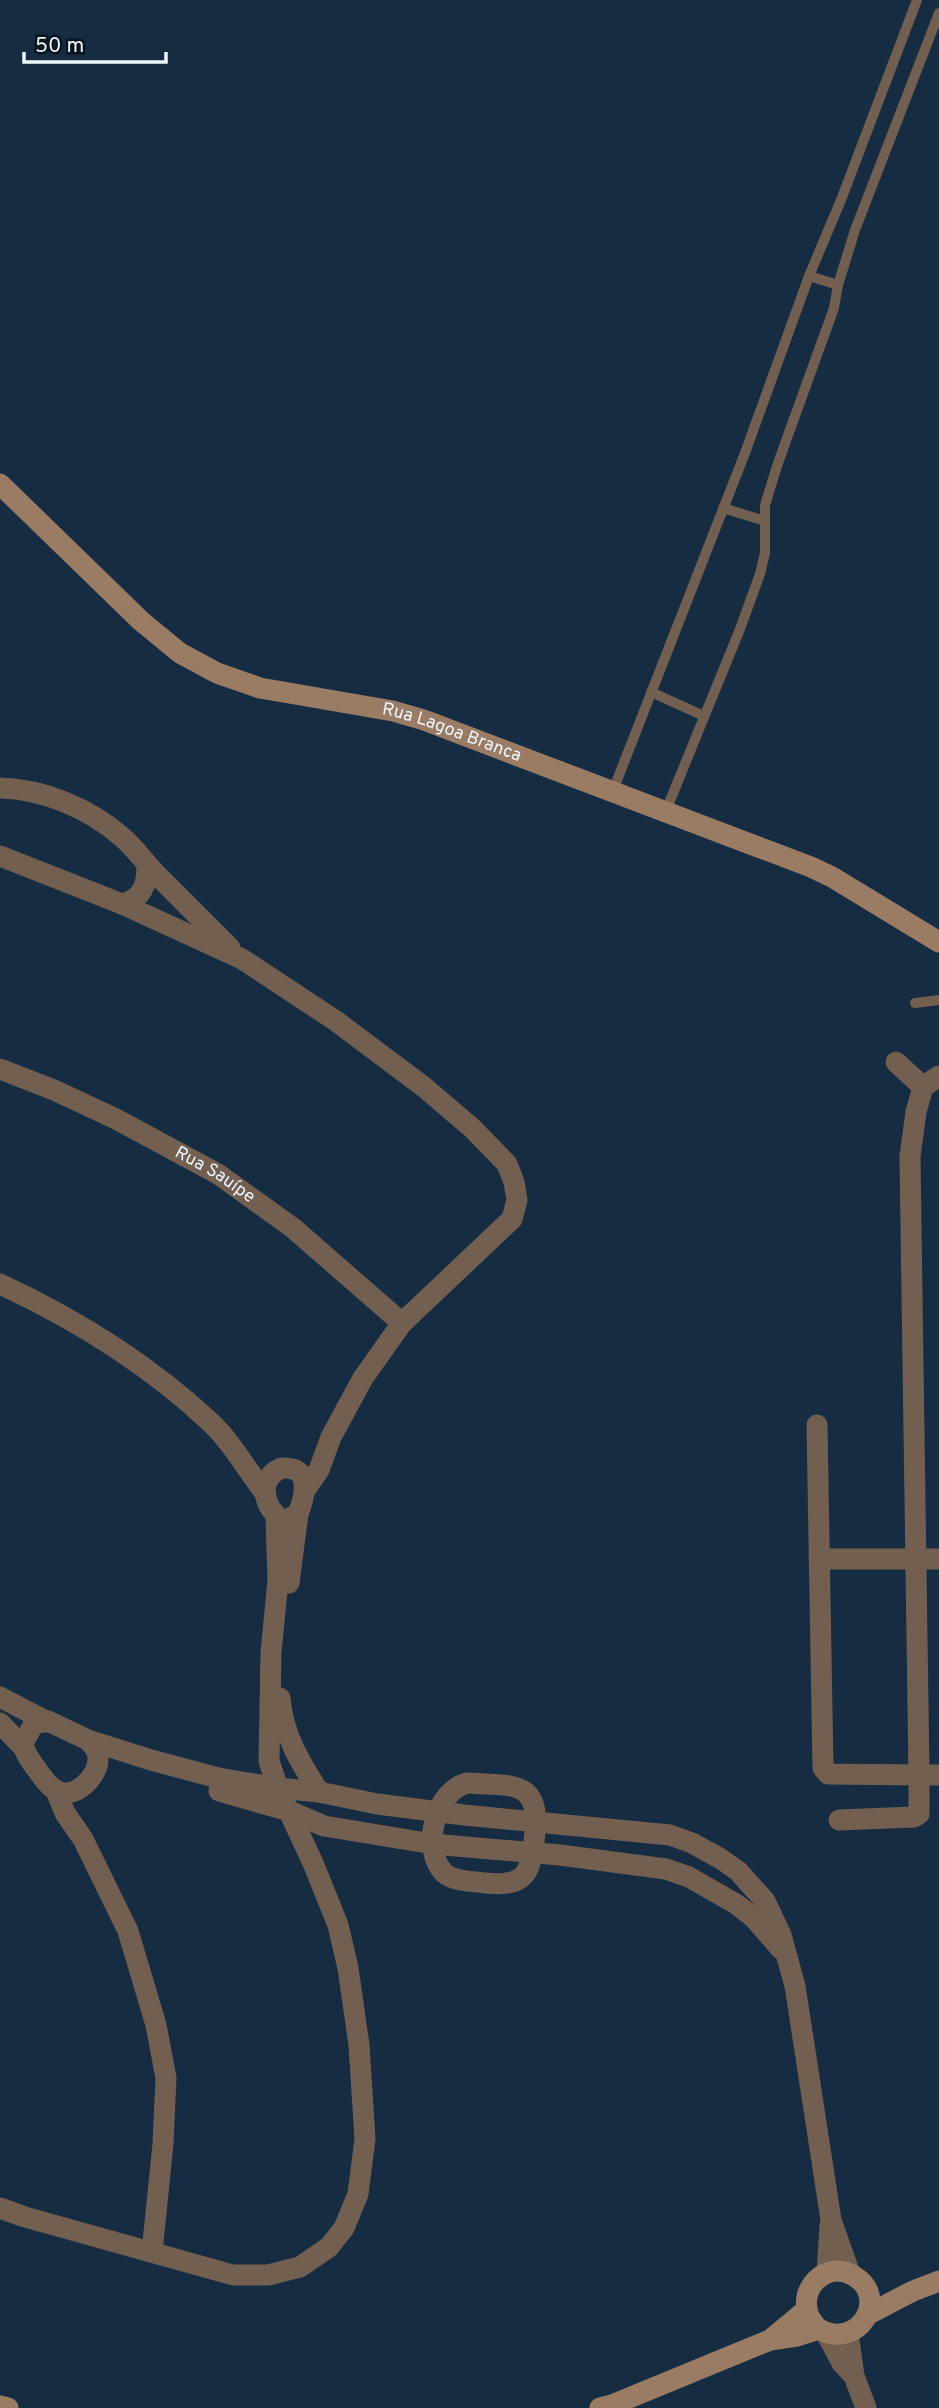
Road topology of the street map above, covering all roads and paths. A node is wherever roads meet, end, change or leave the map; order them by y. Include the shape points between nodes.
1 (917, 0) edge
2 (939, 13) edge
3 (809, 276) junction
4 (838, 285) junction
5 (0, 484) edge
6 (723, 508) junction
7 (765, 521) junction
8 (651, 692) junction
9 (704, 716) junction
10 (0, 788) edge
11 (612, 793) junction
12 (665, 813) junction
13 (0, 856) edge
14 (147, 864) junction
15 (122, 904) junction
16 (939, 942) edge
17 (242, 959) junction
18 (939, 1000) edge
19 (915, 1003) dead end
20 (896, 1062) dead end
21 (0, 1069) edge
22 (931, 1082) edge
23 (0, 1284) edge
24 (402, 1323) junction
25 (817, 1425) dead end
26 (331, 1437) junction
27 (232, 1446) junction
28 (283, 1469) junction
29 (306, 1490) junction
30 (265, 1493) junction
31 (298, 1514) junction
32 (276, 1517) junction
33 (915, 1558) junction
34 (819, 1559) junction
35 (939, 1559) edge
36 (0, 1697) edge
37 (44, 1720) junction
38 (0, 1723) edge
39 (88, 1740) junction
40 (24, 1748) junction
41 (929, 1775) edge
42 (188, 1776) junction
43 (90, 1778) junction
44 (278, 1788) junction
45 (56, 1791) junction
46 (319, 1792) junction
47 (289, 1811) junction
48 (437, 1811) junction
49 (839, 1820) dead end
50 (537, 1822) junction
51 (324, 1826) junction
52 (83, 1839) junction
53 (433, 1844) junction
54 (533, 1853) junction
55 (313, 1863) junction
56 (787, 1956) junction
57 (0, 2208) edge
58 (831, 2220) junction
59 (152, 2252) junction
60 (827, 2273) junction
61 (857, 2280) junction
62 (939, 2281) edge
63 (913, 2291) junction
64 (806, 2310) junction
65 (867, 2315) junction
66 (822, 2331) junction
67 (848, 2333) junction
68 (770, 2340) junction
69 (853, 2376) junction
70 (0, 2406) edge
71 (9, 2408) edge
72 (600, 2408) edge
73 (866, 2408) edge

1 - 3 lane
2 - 4 lane
3 - 4 lane
3 - 6 lane
4 - 7 lane via 834,309 765,505
5 - 11 street, Rua Lagoa Branca via 141,621 180,653 217,673 260,688 424,720
6 - 7 lane
6 - 8 lane
7 - 9 lane via 760,574
8 - 9 lane
8 - 11 lane
9 - 12 lane
10 - 14 street via 41,793 99,819
11 - 12 street, Rua Lagoa Branca
12 - 16 street, Rua Lagoa Branca via 832,877
13 - 15 street
14 - 15 street via 140,896
14 - 17 street
15 - 17 street
17 - 24 street via 424,1087 507,1164 517,1200 512,1219
18 - 19 lane
20 - 22 street
21 - 24 street, Rua Sauípe via 116,1119 218,1174 293,1228
22 - 33 street via 916,1112 910,1156
23 - 27 street via 49,1307 137,1362
24 - 26 street via 363,1378
25 - 34 street
26 - 28 street
26 - 29 street
27 - 28 street
27 - 30 street
28 - 29 street via 302,1476
28 - 30 street via 266,1481
29 - 31 street
30 - 32 street
31 - 32 street via 284,1521
31 - 46 street via 284,1610 281,1704 287,1736
32 - 44 street via 278,1581 268,1749
33 - 34 street
33 - 35 street
33 - 41 street
34 - 41 street via 823,1768 828,1774
36 - 37 street
37 - 39 street
37 - 40 street via 34,1724
38 - 40 street
39 - 42 street
39 - 43 street via 99,1760
40 - 45 street
41 - 49 street via 914,1818
42 - 43 street via 128,1762
42 - 44 street
42 - 47 street
43 - 45 street via 71,1791
43 - 52 street via 81,1811
44 - 46 street
44 - 47 street
45 - 52 street
46 - 48 street
47 - 51 street
47 - 55 street
48 - 50 street
48 - 50 street via 458,1786 509,1786 527,1793 535,1805
48 - 53 street
50 - 54 street
50 - 56 street via 670,1835 708,1851 738,1871 765,1901
51 - 53 street
51 - 55 street
52 - 59 street via 128,1931 156,2025 166,2078
53 - 54 street
53 - 54 street via 438,1863 451,1878 499,1884 523,1876
54 - 56 street via 666,1869 689,1877 736,1904
55 - 59 street via 338,1925 348,1968 364,2094 365,2138 358,2193 344,2228 329,2247 300,2267 268,2275 233,2275
56 - 58 street
57 - 59 street
58 - 60 street
58 - 61 street
60 - 61 street via 842,2272
60 - 64 street via 812,2284
61 - 63 street
61 - 65 street via 870,2305
62 - 63 street
63 - 65 street
64 - 66 street
64 - 68 street
65 - 67 street
66 - 67 street
66 - 68 street
66 - 69 street
67 - 69 street
68 - 72 street
69 - 73 street
70 - 71 street

